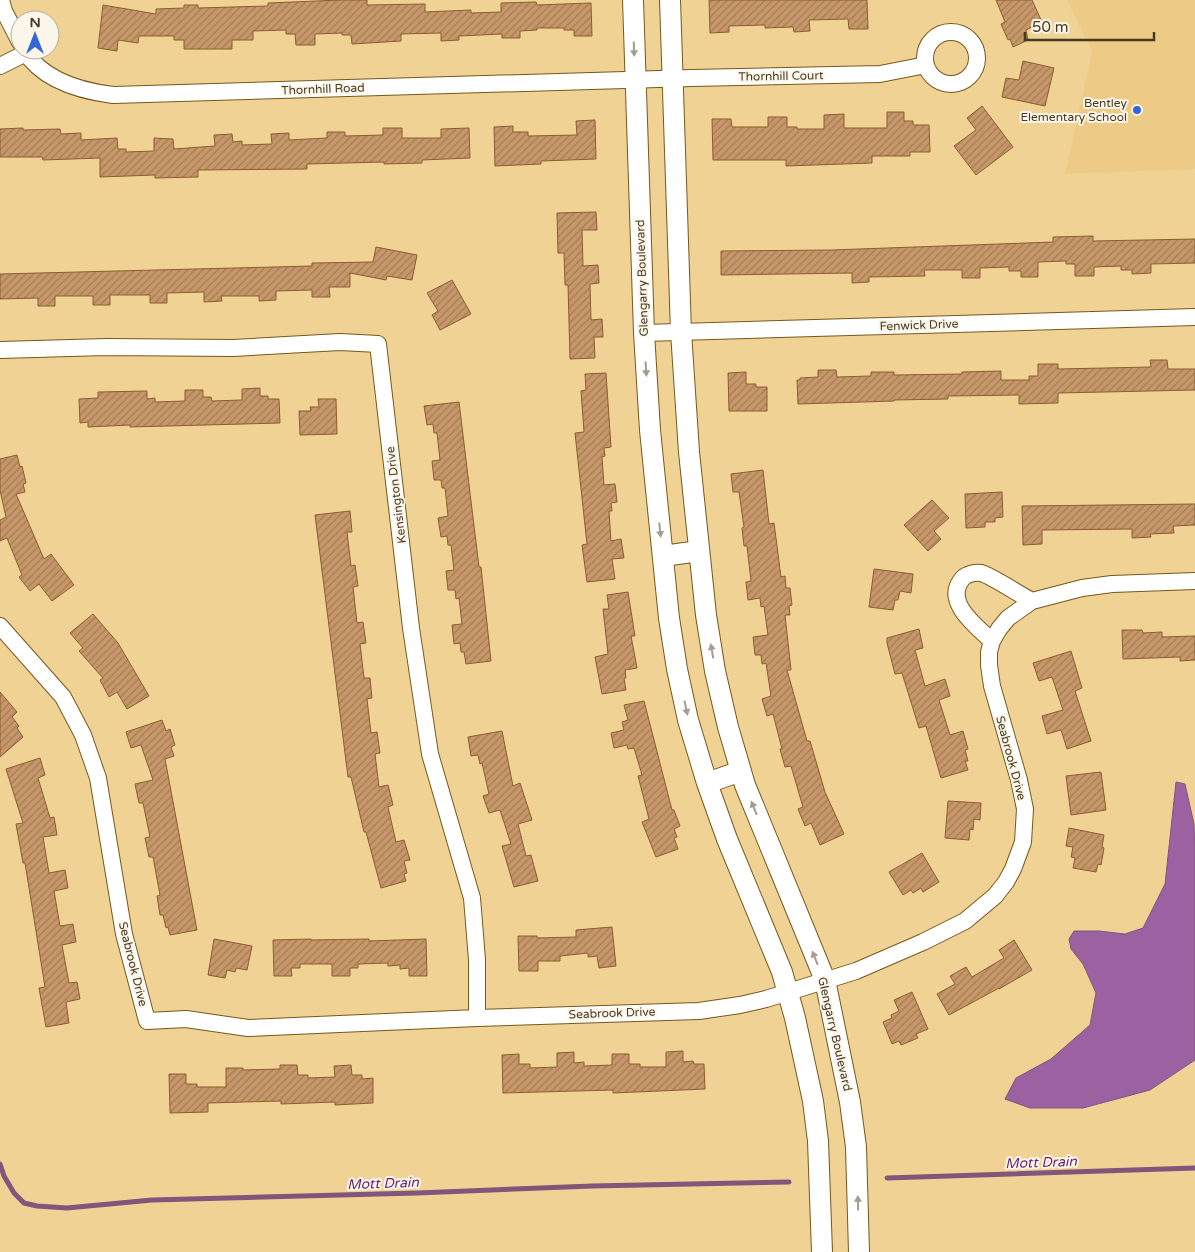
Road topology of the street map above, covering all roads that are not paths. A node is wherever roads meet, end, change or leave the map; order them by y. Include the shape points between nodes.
1 (633, 0) edge
2 (670, 0) edge
3 (2, 8) edge
4 (10, 23) edge
5 (10, 58) edge
6 (34, 60) edge
7 (0, 66) edge
8 (926, 66) dead end
9 (672, 78) junction
10 (635, 79) junction
11 (1195, 317) edge
12 (681, 332) junction
13 (644, 333) junction
14 (0, 350) edge
15 (699, 551) junction
16 (663, 556) junction
17 (1195, 581) edge
18 (1032, 601) junction
19 (0, 626) edge
20 (992, 641) junction
21 (741, 771) junction
22 (707, 783) junction
23 (825, 980) junction
24 (788, 992) junction
25 (476, 1018) junction
26 (822, 1252) edge
27 (859, 1252) edge

1 -> 10 street, Glengarry Boulevard
2 - 9 street, Glengarry Boulevard
3 - 4 street, Thornhill Road
5 - 7 street
6 - 10 street, Thornhill Road via 64,83 88,92 113,95
8 - 9 street, Thornhill Court via 880,74
9 - 10 street, Thornhill Court
9 - 12 street, Glengarry Boulevard
10 - 13 street, Glengarry Boulevard
11 - 12 street, Fenwick Drive
12 - 13 street, Fenwick Drive
12 - 15 street, Glengarry Boulevard
13 -> 16 street, Glengarry Boulevard
14 - 25 street, Kensington Drive via 233,348 340,342 378,344 411,628 430,754 472,898 477,960
15 - 16 street
21 -> 15 street, Glengarry Boulevard via 716,671
16 -> 22 street, Glengarry Boulevard via 677,669
17 - 18 street, Seabrook Drive via 1112,584
18 - 20 street, Seabrook Drive via 1008,618
18 - 20 street via 982,573 963,578 956,589 957,602
19 - 25 street, Seabrook Drive via 63,697 83,735 98,778 124,934 147,1021 186,1019 248,1028
20 - 23 street, Seabrook Drive via 989,652 992,686 1025,809 1023,842 1013,869 995,896 965,921 856,971
21 - 22 street
23 -> 21 street, Glengarry Boulevard
22 - 24 street, Glengarry Boulevard via 726,839
23 - 24 street, Seabrook Drive
27 -> 23 street, Glengarry Boulevard via 856,1146
24 - 25 street, Seabrook Drive via 740,1005 699,1011
24 - 26 street, Glengarry Boulevard via 813,1101 818,1140

